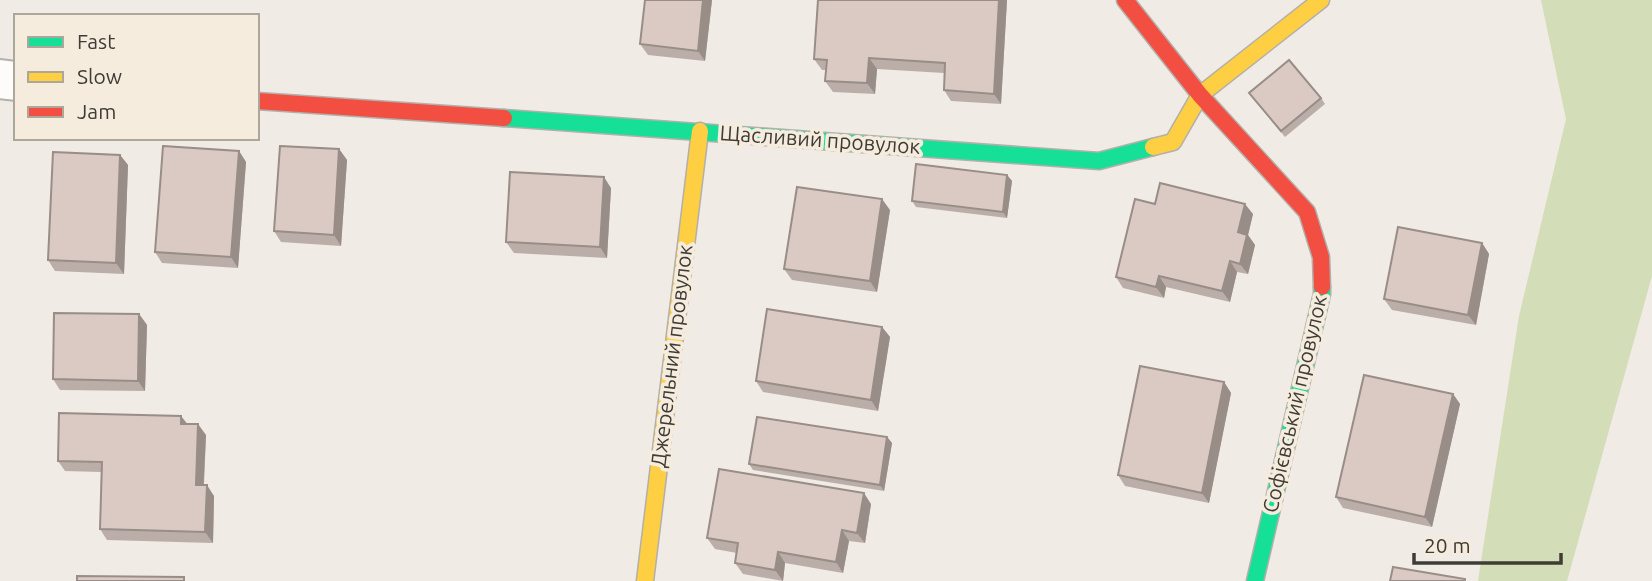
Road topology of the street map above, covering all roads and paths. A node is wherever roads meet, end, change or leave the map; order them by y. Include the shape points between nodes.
1 (1125, 0) edge
2 (1321, 0) edge
3 (1200, 95) junction
4 (259, 101) edge
5 (700, 131) junction
6 (645, 581) edge
7 (1255, 581) edge

1 - 3 street, Софієвський провулок
2 - 3 street, Щасливий провулок
3 - 5 street, Щасливий провулок via 1172,142 1099,161
3 - 7 street, Софієвський провулок via 1307,212 1321,257 1322,294
4 - 5 street, Щасливий провулок
5 - 6 street, Джерельний провулок

